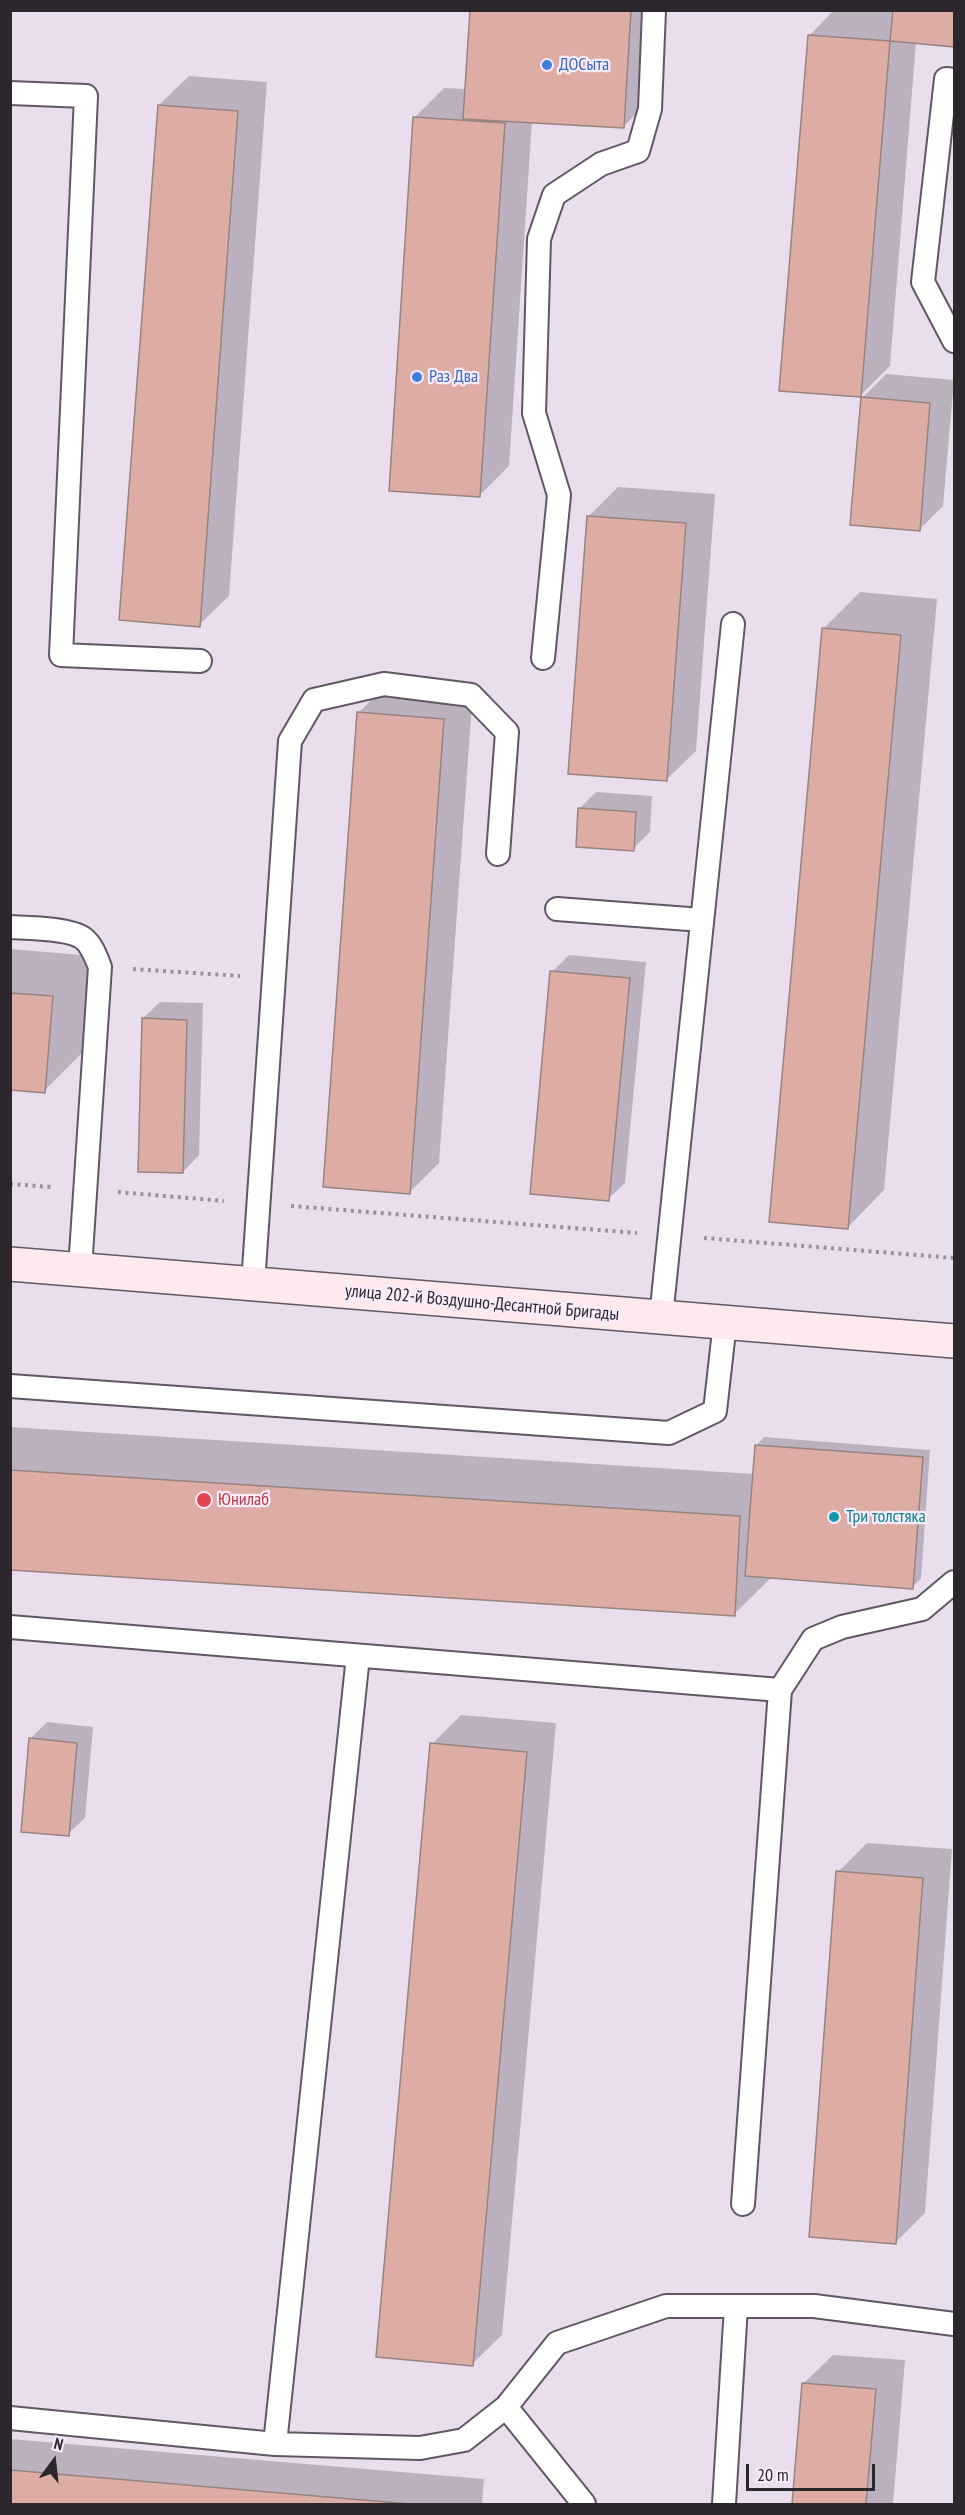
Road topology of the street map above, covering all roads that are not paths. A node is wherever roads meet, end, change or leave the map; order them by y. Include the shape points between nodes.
1 (654, 10) edge
2 (954, 80) edge
3 (10, 93) edge
4 (954, 341) edge
5 (733, 624) dead end
6 (543, 658) dead end
7 (200, 661) dead end
8 (498, 854) dead end
9 (557, 909) dead end
10 (702, 920) junction
11 (10, 927) edge
12 (10, 1264) edge
13 (80, 1269) junction
14 (252, 1284) junction
15 (661, 1317) junction
16 (725, 1322) junction
17 (954, 1341) edge
18 (10, 1386) edge
19 (954, 1582) edge
20 (10, 1628) edge
21 (358, 1656) junction
22 (780, 1690) junction
23 (742, 2204) dead end
24 (736, 2306) junction
25 (954, 2324) edge
26 (506, 2407) junction
27 (10, 2418) edge
28 (275, 2444) junction
29 (573, 2499) edge
30 (724, 2505) edge

1 - 6 lane via 650,109 638,151 601,164 554,195 538,239 534,413 559,495
2 - 4 lane via 946,79 924,282
3 - 7 lane via 86,96 61,655
5 - 10 lane
8 - 14 lane via 507,732 471,695 384,684 314,700 290,741
9 - 10 lane
10 - 15 lane
11 - 13 lane via 53,929 82,937 94,951 100,967
12 - 13 street, улица 202-й Воздушно-Десантной Бригады
13 - 14 street, улица 202-й Воздушно-Десантной Бригады
14 - 15 street, улица 202-й Воздушно-Десантной Бригады
15 - 16 street, улица 202-й Воздушно-Десантной Бригады
16 - 17 street, улица 202-й Воздушно-Десантной Бригады
16 - 18 lane via 715,1411 669,1432
19 - 22 lane via 922,1609 842,1627 813,1639
20 - 21 lane
21 - 22 lane
21 - 28 lane
22 - 23 lane
24 - 25 lane via 814,2306
24 - 26 lane via 666,2306 556,2343
24 - 30 lane
26 - 28 lane via 464,2440 420,2448
26 - 29 lane
27 - 28 lane

